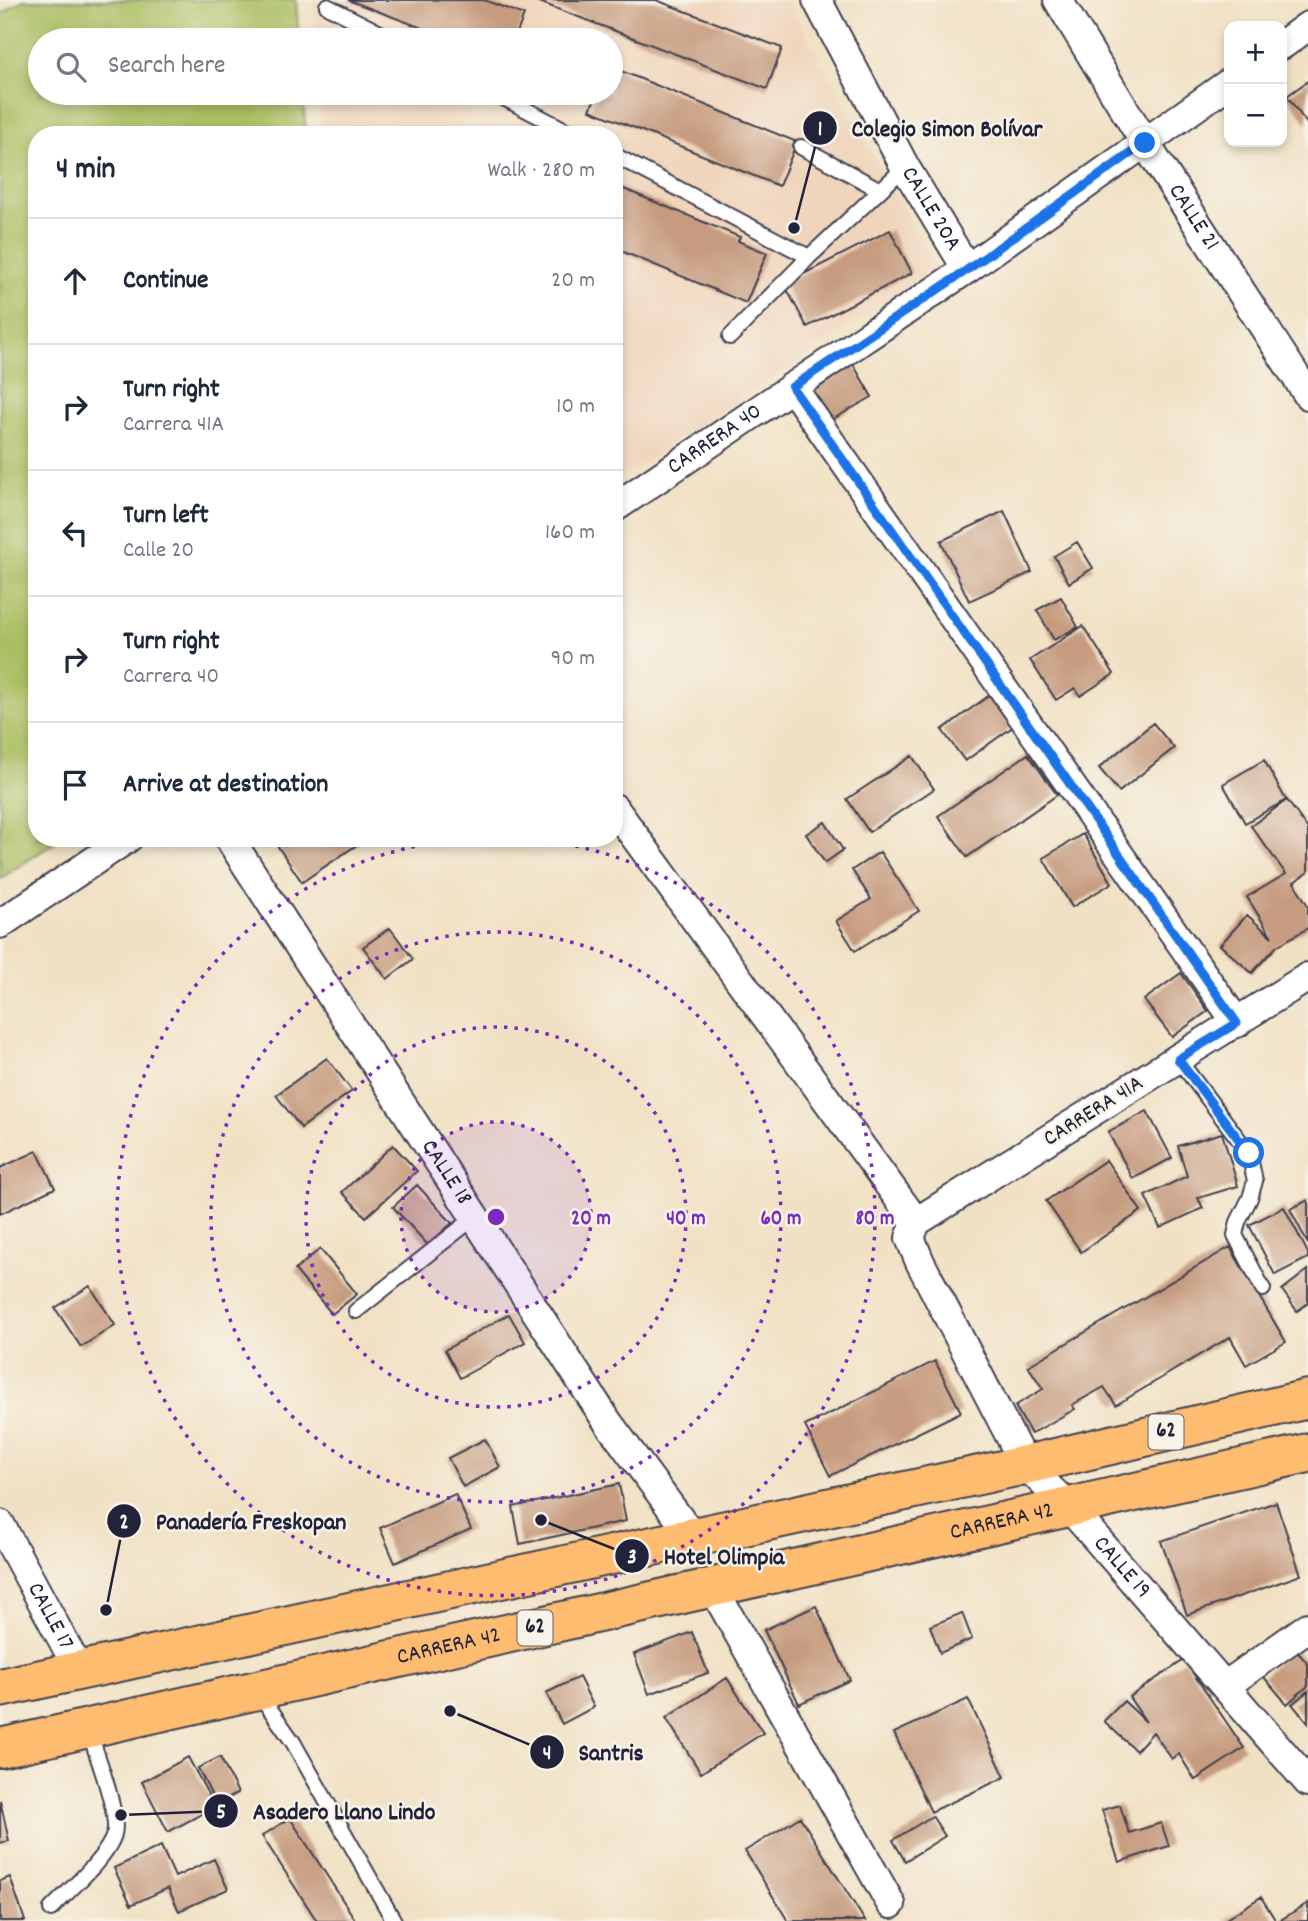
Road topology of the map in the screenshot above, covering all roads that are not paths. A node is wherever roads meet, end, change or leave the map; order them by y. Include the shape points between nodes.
1 (817, 0) edge
2 (1058, 0) edge
3 (327, 6) dead end
4 (1308, 26) edge
5 (370, 28) edge
6 (1287, 41) edge
7 (1228, 84) edge
8 (516, 105) edge
9 (554, 126) edge
10 (1145, 143) junction
11 (801, 147) dead end
12 (623, 160) edge
13 (905, 167) junction
14 (880, 190) junction
15 (809, 257) junction
16 (967, 270) junction
17 (730, 337) dead end
18 (792, 387) junction
19 (1308, 395) edge
20 (623, 502) edge
21 (623, 820) edge
22 (115, 847) edge
23 (235, 847) edge
24 (0, 924) edge
25 (1308, 977) edge
26 (1237, 1023) junction
27 (1178, 1059) junction
28 (475, 1217) junction
29 (916, 1222) junction
30 (1263, 1289) dead end
31 (356, 1311) dead end
32 (1308, 1399) edge
33 (1308, 1452) edge
34 (1025, 1465) junction
35 (1069, 1507) junction
36 (0, 1524) edge
37 (692, 1536) junction
38 (713, 1588) junction
39 (1308, 1627) edge
40 (79, 1670) junction
41 (1225, 1686) junction
42 (0, 1688) edge
43 (257, 1691) junction
44 (88, 1729) junction
45 (0, 1748) edge
46 (1308, 1782) edge
47 (891, 1904) dead end
48 (51, 1909) dead end
49 (394, 1921) edge

1 - 13 street, CALLE 20A
2 - 10 street, CALLE 21
3 - 5 lane
4 - 6 street
7 - 10 street, CARRERA 40
8 - 9 lane
10 - 16 street, CARRERA 40
10 - 19 street, CALLE 21
11 - 14 lane
12 - 15 lane
13 - 14 lane
13 - 16 street, CALLE 20A
14 - 15 lane
15 - 17 lane
16 - 18 street, CARRERA 40
18 - 20 street, CARRERA 40
18 - 26 street
21 - 29 street
22 - 24 street
23 - 28 street, CALLE 18
25 - 26 street, CARRERA 41A
26 - 27 street, CARRERA 41A
27 - 29 street, CARRERA 41A
27 - 30 lane via 1249,1153 1255,1181 1235,1235
28 - 31 lane
28 - 37 street, CALLE 18 via 607,1421
29 - 34 street, CALLE 19 via 910,1238 920,1262
32 - 34 highway, 62
33 - 35 highway, CARRERA 42 / 62
34 - 35 street, CALLE 19
34 - 37 highway, 62
35 - 38 highway, CARRERA 42 / 62
35 - 41 street, CALLE 19
36 - 40 street, CALLE 17
37 - 40 highway, 62
38 - 43 highway, CARRERA 42 / 62
38 - 47 street
39 - 41 street
40 - 42 highway, 62
41 - 46 street, CALLE 19
43 - 44 highway, CARRERA 42 / 62
43 - 49 lane via 293,1742
44 - 45 highway, CARRERA 42 / 62
44 - 48 lane via 104,1773 115,1832 106,1851

